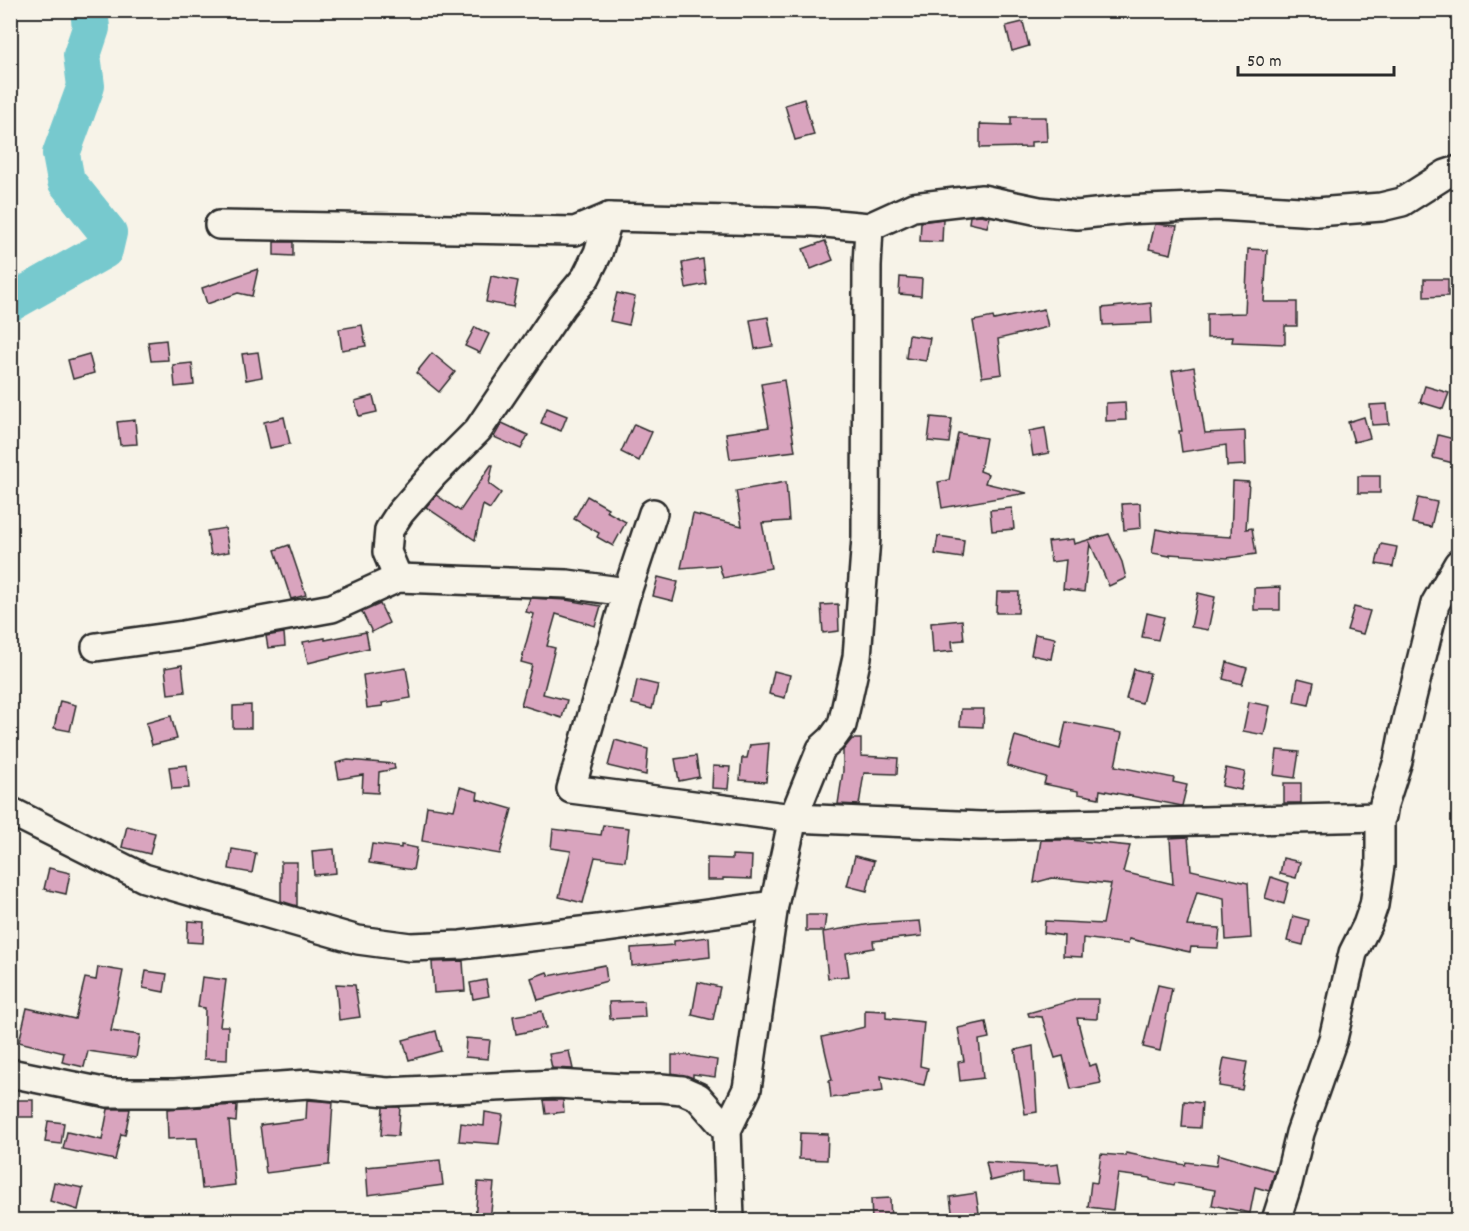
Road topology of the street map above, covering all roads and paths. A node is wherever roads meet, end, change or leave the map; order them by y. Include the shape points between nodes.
1 (1458, 170) edge
2 (609, 217) junction
3 (219, 225) dead end
4 (869, 227) junction
5 (653, 513) dead end
6 (1458, 564) edge
7 (398, 578) junction
8 (627, 592) junction
9 (96, 647) dead end
10 (10, 811) edge
11 (1380, 817) junction
12 (793, 818) junction
13 (774, 905) junction
14 (10, 1073) edge
15 (727, 1130) junction
16 (730, 1221) edge
17 (1276, 1221) edge

1 - 4 street via 1402,202 1381,207 1317,212 1219,206 1077,215 982,199 913,207
2 - 3 street via 575,231
2 - 4 street
2 - 7 street via 586,277 478,429 434,474 389,530 387,552
4 - 12 street via 866,538 857,657 842,725 821,749
5 - 8 street
6 - 11 street via 1435,604 1398,761
7 - 8 street via 567,584
7 - 9 street via 332,608
8 - 12 street via 571,789
10 - 13 street via 144,878 358,940 410,947 598,930
11 - 12 street via 981,826
11 - 17 street via 1380,866 1374,905 1353,953 1333,1039 1300,1133
12 - 13 street
13 - 15 street via 747,1089
14 - 15 street via 108,1093 309,1084 387,1092 557,1084 662,1088 698,1097
15 - 16 street

